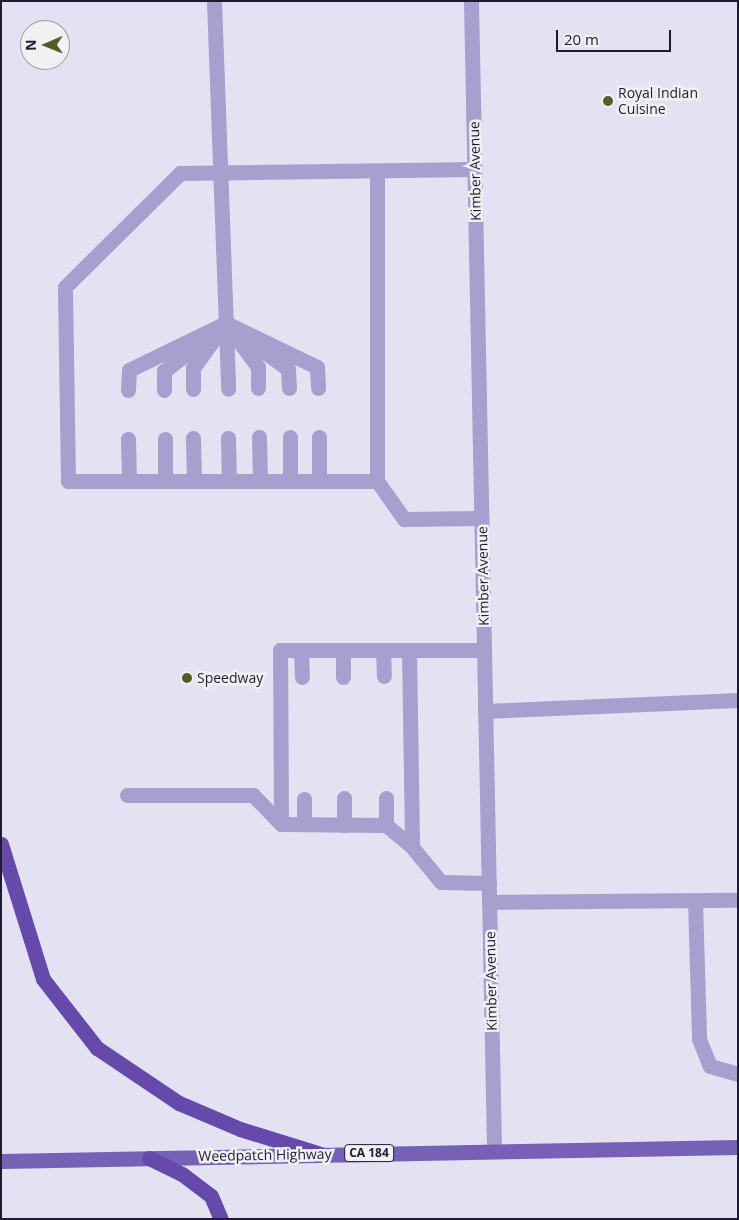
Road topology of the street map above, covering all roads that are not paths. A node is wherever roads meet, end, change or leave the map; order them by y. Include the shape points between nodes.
1 (214, 1) edge
2 (471, 1) edge
3 (475, 168) junction
4 (220, 171) junction
5 (377, 171) junction
6 (226, 324) junction
7 (258, 388) dead end
8 (289, 388) dead end
9 (318, 388) dead end
10 (193, 389) dead end
11 (228, 389) dead end
12 (128, 390) dead end
13 (164, 390) dead end
14 (259, 437) dead end
15 (290, 437) dead end
16 (319, 437) dead end
17 (193, 438) dead end
18 (228, 438) dead end
19 (128, 439) dead end
20 (165, 439) dead end
21 (165, 480) junction
22 (128, 481) junction
23 (194, 481) junction
24 (229, 481) junction
25 (260, 481) junction
26 (290, 481) junction
27 (319, 481) junction
28 (377, 481) junction
29 (481, 518) junction
30 (301, 650) junction
31 (344, 650) junction
32 (382, 650) junction
33 (409, 650) junction
34 (484, 650) junction
35 (384, 676) dead end
36 (302, 677) dead end
37 (343, 677) dead end
38 (738, 700) edge
39 (486, 711) junction
40 (127, 795) dead end
41 (304, 798) dead end
42 (344, 798) dead end
43 (386, 798) dead end
44 (281, 824) junction
45 (304, 824) junction
46 (344, 824) junction
47 (386, 825) junction
48 (1, 844) edge
49 (412, 847) junction
50 (489, 883) junction
51 (738, 900) edge
52 (695, 901) junction
53 (489, 902) junction
54 (738, 1074) edge
55 (738, 1148) edge
56 (494, 1151) junction
57 (321, 1154) junction
58 (149, 1158) junction
59 (1, 1161) edge
60 (221, 1219) edge

1 - 4 street
2 - 3 street, Kimber Avenue
3 - 5 street
3 - 29 street, Kimber Avenue
4 - 5 street
4 - 6 street
4 - 22 street via 180,173 65,287 68,481
5 - 28 street
6 - 7 street via 258,368
6 - 8 street via 288,369
6 - 9 street via 317,367
6 - 10 street via 193,368
6 - 11 street
6 - 12 street via 128,370
6 - 13 street via 164,371
14 - 25 street
15 - 26 street
16 - 27 street
17 - 23 street
18 - 24 street
19 - 22 street
20 - 21 street
21 - 22 street
21 - 23 street
23 - 24 street
24 - 25 street
25 - 26 street
26 - 27 street
27 - 28 street
28 - 29 street via 404,519
29 - 34 street, Kimber Avenue
30 - 31 street
30 - 36 street
30 - 44 street via 280,650
31 - 32 street
31 - 37 street
32 - 33 street
32 - 35 street
33 - 34 street
33 - 49 street
34 - 39 street, Kimber Avenue
38 - 39 street
39 - 50 street, Kimber Avenue
40 - 44 street via 252,795
41 - 45 street
42 - 46 street
43 - 47 street
44 - 45 street
45 - 46 street
46 - 47 street
47 - 49 street
48 - 57 highway via 43,979 97,1048 179,1103 240,1129
49 - 50 street via 441,882
50 - 53 street, Kimber Avenue
51 - 52 street
52 - 53 street
52 - 54 street via 699,1039 710,1066
53 - 56 street, Kimber Avenue
55 - 56 main road, Weedpatch Highway / CA 184
56 - 57 main road, Weedpatch Highway / CA 184
57 - 58 main road, Weedpatch Highway / CA 184
58 - 59 main road, Weedpatch Highway / CA 184
58 - 60 highway via 182,1174 211,1196

